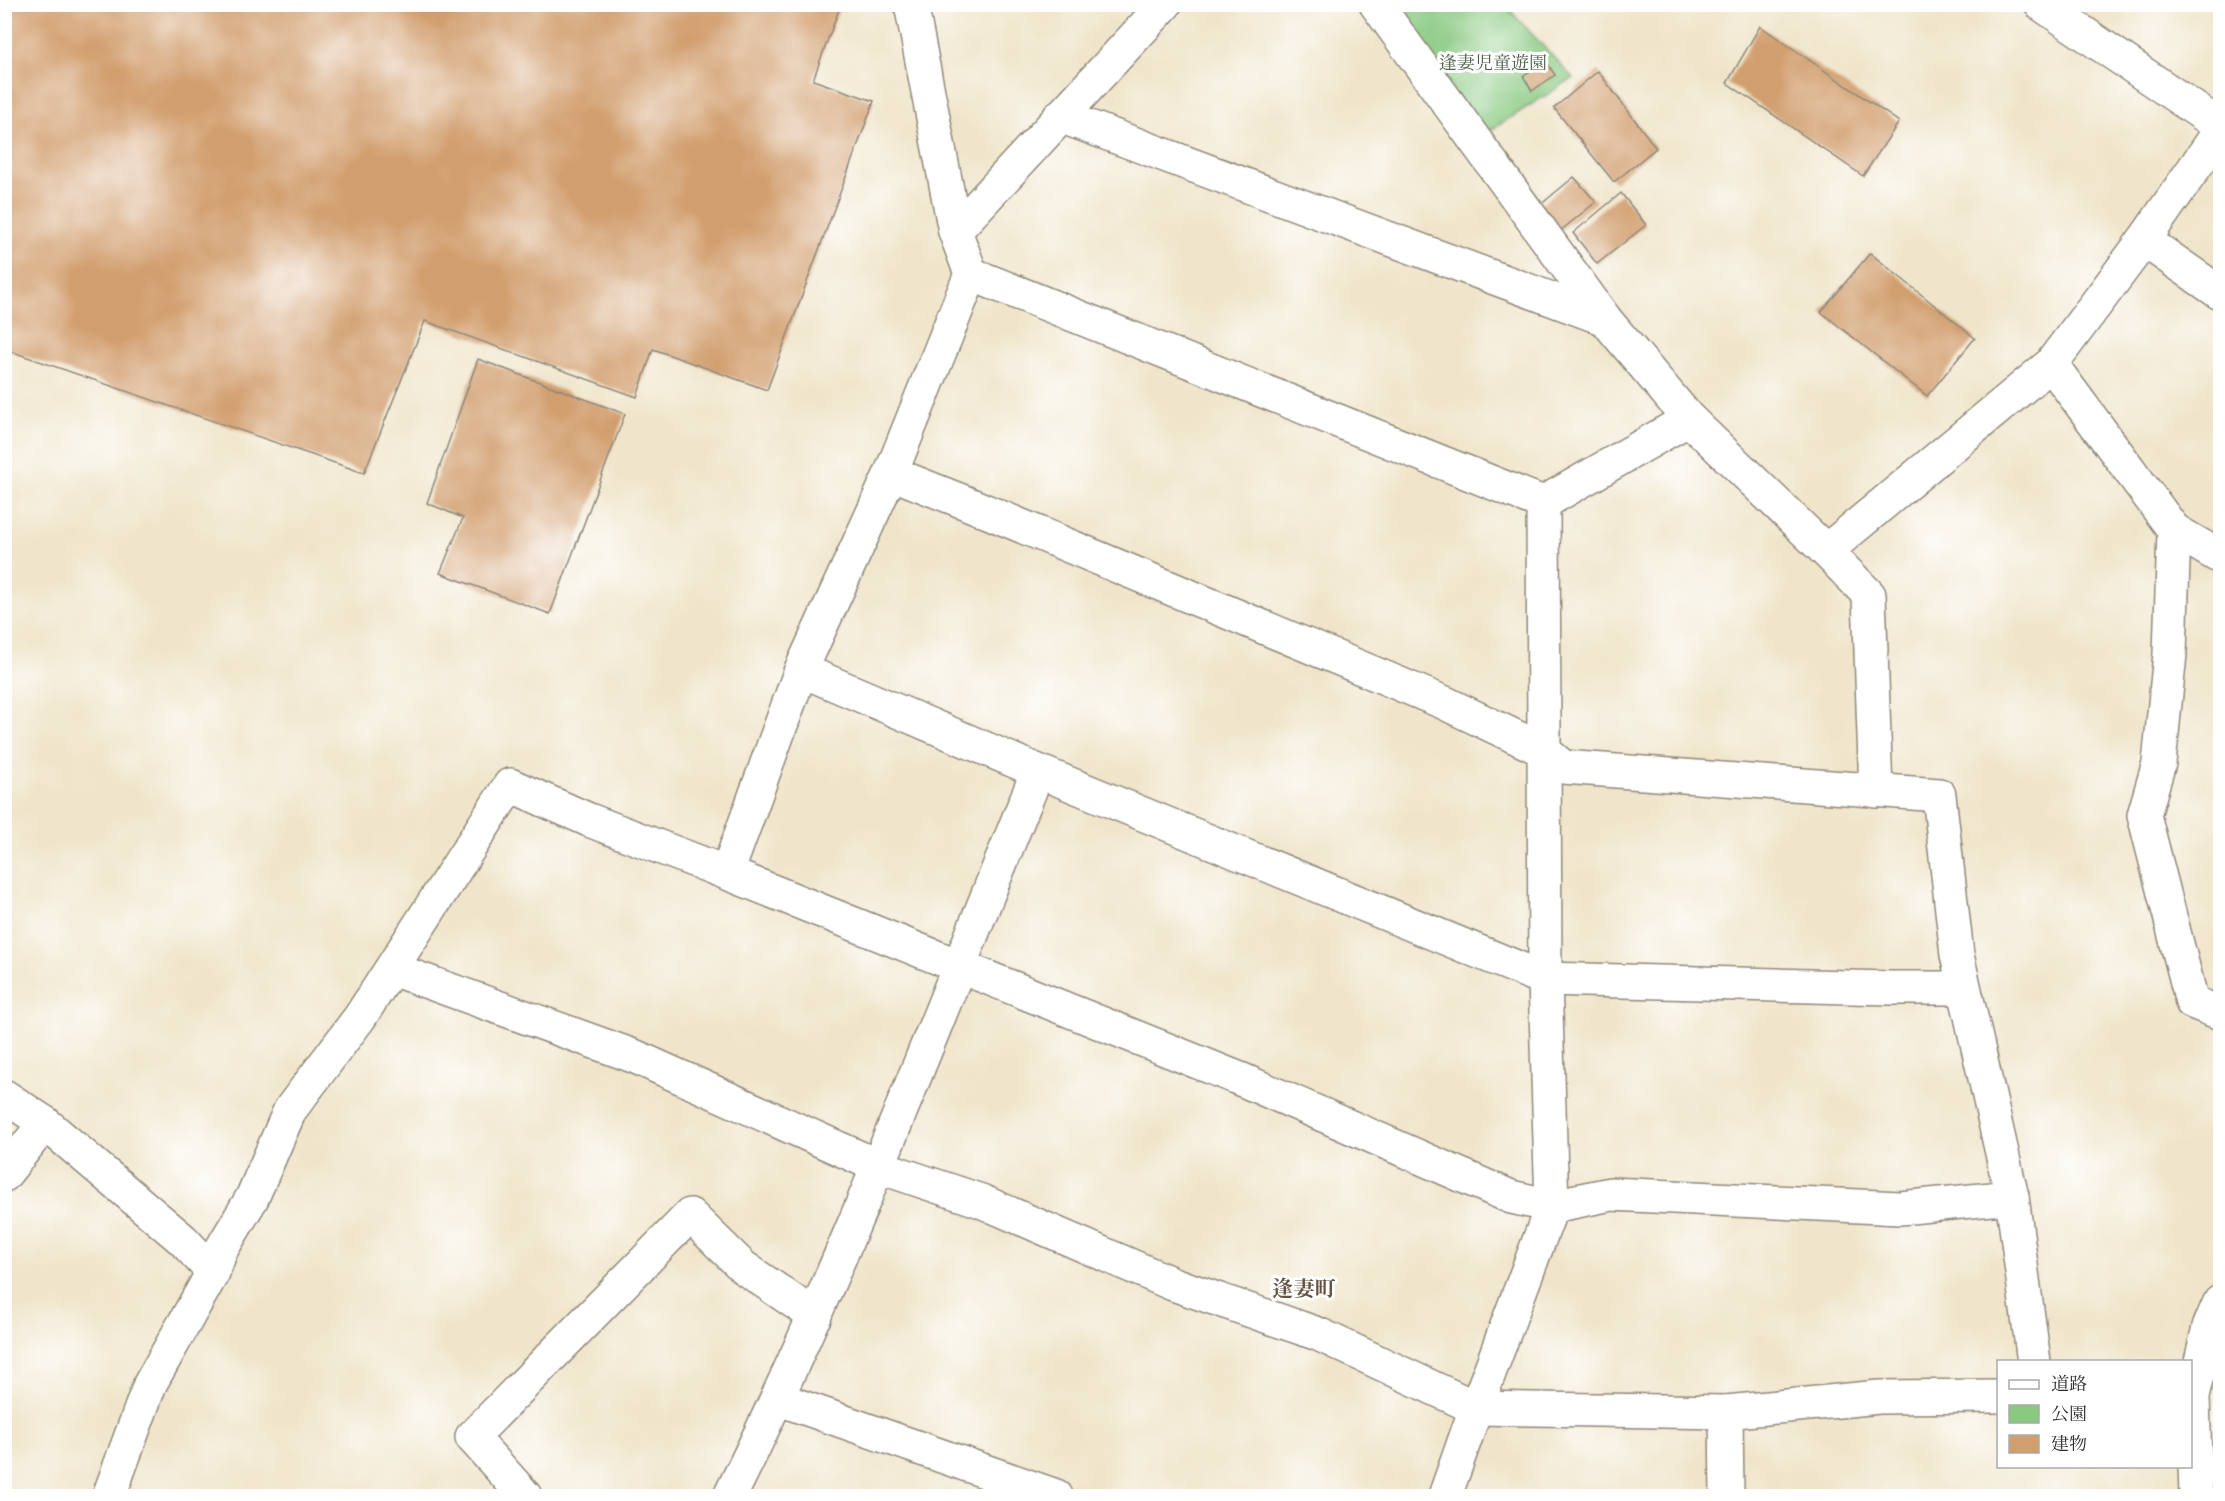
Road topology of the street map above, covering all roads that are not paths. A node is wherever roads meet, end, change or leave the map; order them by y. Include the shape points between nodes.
1 (911, 4) edge
2 (1165, 4) edge
3 (1376, 4) edge
4 (2041, 4) edge
5 (1060, 116) junction
6 (2220, 126) edge
7 (2220, 131) edge
8 (955, 231) junction
9 (2144, 240) junction
10 (971, 274) junction
11 (2220, 293) edge
12 (1605, 319) junction
13 (2051, 364) junction
14 (1689, 420) junction
15 (891, 473) junction
16 (1543, 503) junction
17 (2174, 530) junction
18 (1826, 551) junction
19 (2220, 557) edge
20 (801, 670) junction
21 (1543, 750) junction
22 (1038, 771) junction
23 (1876, 791) junction
24 (727, 873) junction
25 (958, 966) junction
26 (392, 969) junction
27 (1545, 979) junction
28 (1964, 988) junction
29 (2220, 1013) edge
30 (4, 1096) edge
31 (45, 1123) junction
32 (880, 1167) junction
33 (4, 1175) edge
34 (2012, 1197) junction
35 (1552, 1206) junction
36 (213, 1272) junction
37 (2220, 1302) edge
38 (815, 1316) junction
39 (2034, 1360) edge
40 (1997, 1396) edge
41 (779, 1399) junction
42 (1476, 1408) junction
43 (1726, 1412) junction
44 (109, 1497) edge
45 (525, 1497) edge
46 (730, 1497) edge
47 (1056, 1497) edge
48 (1445, 1497) edge
49 (1727, 1497) edge
50 (2196, 1497) edge

1 - 8 street
2 - 5 street
3 - 12 street
4 - 6 street
5 - 8 street
5 - 12 street
7 - 9 street
8 - 10 street
9 - 11 street
9 - 13 street
10 - 15 street
10 - 16 street
12 - 14 street
13 - 17 street
13 - 18 street
14 - 16 street
14 - 18 street
15 - 20 street
15 - 21 street via 1423,694
16 - 21 street
17 - 19 street
17 - 29 street via 2170,654 2159,763 2144,816 2192,1002
18 - 23 street via 1869,595
20 - 22 street
20 - 24 street
21 - 23 street via 1563,767
21 - 27 street
22 - 25 street
22 - 27 street
23 - 28 street via 1939,795
24 - 25 street
24 - 26 street via 510,785
25 - 32 street
25 - 35 street via 1245,1081 1511,1197
26 - 32 street via 636,1057
26 - 36 street via 290,1110 252,1198 221,1250
27 - 28 street
27 - 35 street
28 - 34 street
30 - 31 street
31 - 33 street
31 - 36 street via 183,1240
32 - 38 street
32 - 42 street via 981,1201 1173,1284 1318,1334
34 - 35 street via 1900,1208 1611,1194
34 - 39 street
35 - 42 street
36 - 44 street via 150,1384
37 - 50 street via 2209,1327 2193,1396
38 - 41 street
38 - 45 street via 743,1267 690,1215 472,1437
40 - 43 street via 1879,1397
41 - 46 street
41 - 47 street
42 - 43 street
42 - 48 street
43 - 49 street

